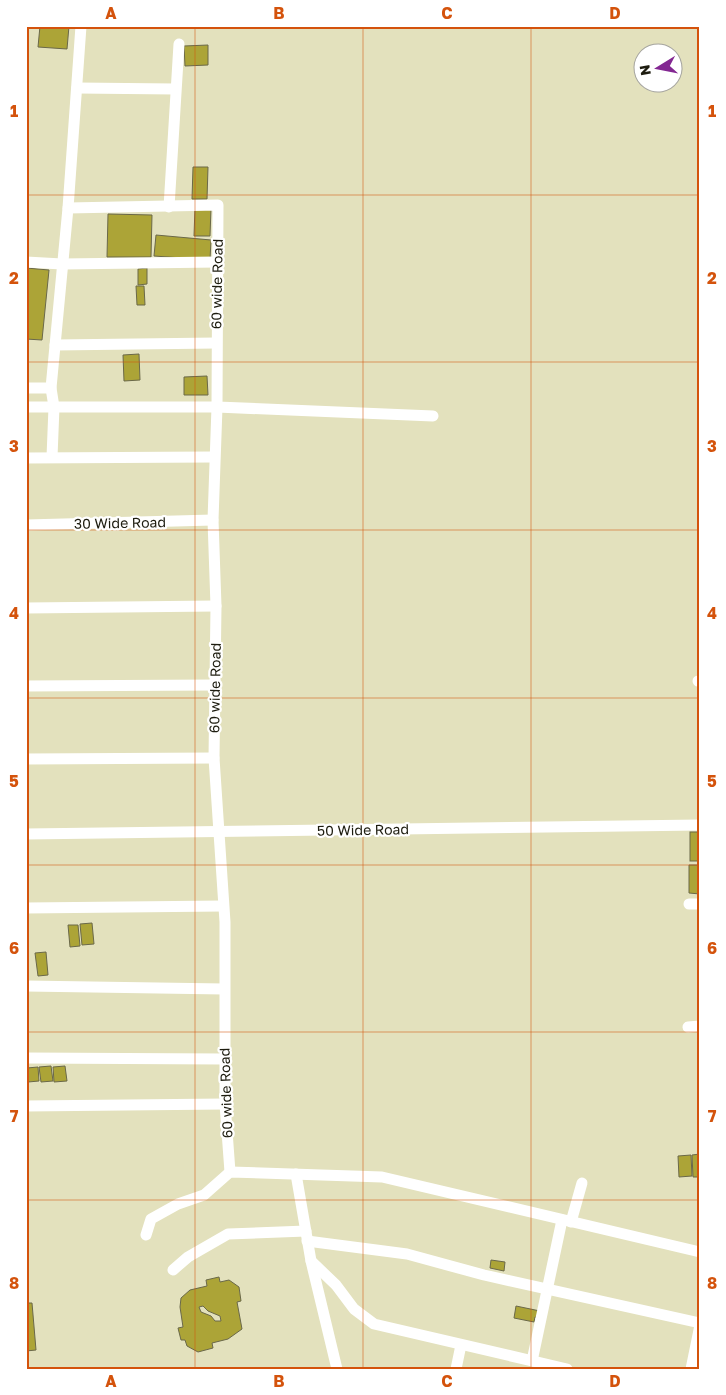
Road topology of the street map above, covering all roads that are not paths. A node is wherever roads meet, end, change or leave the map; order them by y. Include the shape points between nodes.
1 (81, 26) edge
2 (178, 44) dead end
3 (77, 88) junction
4 (175, 89) junction
5 (169, 206) junction
6 (68, 208) junction
7 (26, 262) edge
8 (217, 262) junction
9 (62, 264) junction
10 (216, 343) junction
11 (55, 345) junction
12 (26, 388) edge
13 (51, 388) junction
14 (54, 406) junction
15 (26, 407) edge
16 (217, 408) junction
17 (433, 416) dead end
18 (52, 457) junction
19 (213, 457) junction
20 (26, 458) edge
21 (213, 520) junction
22 (26, 525) edge
23 (216, 606) junction
24 (26, 608) edge
25 (215, 685) junction
26 (26, 686) edge
27 (214, 758) junction
28 (26, 759) edge
29 (700, 824) edge
30 (218, 832) junction
31 (26, 834) edge
32 (224, 906) junction
33 (26, 908) edge
34 (26, 986) edge
35 (224, 989) junction
36 (700, 1026) edge
37 (688, 1027) dead end
38 (26, 1058) edge
39 (224, 1059) junction
40 (225, 1104) junction
41 (26, 1106) edge
42 (230, 1172) junction
43 (296, 1174) junction
44 (582, 1183) dead end
45 (566, 1221) junction
46 (146, 1235) dead end
47 (307, 1236) junction
48 (700, 1252) edge
49 (311, 1261) junction
50 (173, 1270) dead end
51 (547, 1290) junction
52 (700, 1324) edge
53 (461, 1346) junction
54 (532, 1361) junction
55 (513, 1363) edge
56 (337, 1369) edge
57 (456, 1369) edge
58 (568, 1369) edge
59 (691, 1369) edge

1 - 3 street
2 - 4 street
3 - 4 street
3 - 6 street
4 - 5 street
5 - 6 street
5 - 8 street, 60 wide Road via 218,205
6 - 9 street
7 - 9 street
8 - 9 street
8 - 10 street, 60 wide Road
9 - 11 street
10 - 11 street
10 - 16 street, 60 wide Road
11 - 13 street
12 - 13 street
13 - 14 street
14 - 15 street
14 - 16 street
14 - 18 street
16 - 17 street
16 - 19 street, 60 wide Road
18 - 19 street
18 - 20 street
19 - 21 street, 60 wide Road
21 - 22 street, 30 Wide Road
21 - 23 street, 60 wide Road
23 - 24 street
23 - 25 street, 60 wide Road
25 - 26 street
25 - 27 street, 60 wide Road
27 - 28 street
27 - 30 street, 60 wide Road
29 - 30 street, 50 Wide Road
30 - 31 street, 50 Wide Road
30 - 32 street, 60 wide Road
32 - 33 street
32 - 35 street, 60 wide Road
34 - 35 street
35 - 39 street, 60 wide Road
36 - 37 street
38 - 39 street
39 - 40 street, 60 wide Road
40 - 41 street
40 - 42 street, 60 wide Road
42 - 43 street
42 - 46 street via 204,1195 178,1204 151,1219
43 - 45 street via 382,1177
43 - 47 street
44 - 45 street
45 - 48 street
45 - 51 street
47 - 49 street
47 - 50 street via 228,1234 188,1257
47 - 51 street via 407,1254
49 - 53 street via 336,1285 354,1310 374,1324
49 - 56 street
51 - 52 street
51 - 54 street
52 - 59 street
53 - 55 street
53 - 57 street
54 - 55 street
54 - 58 street

